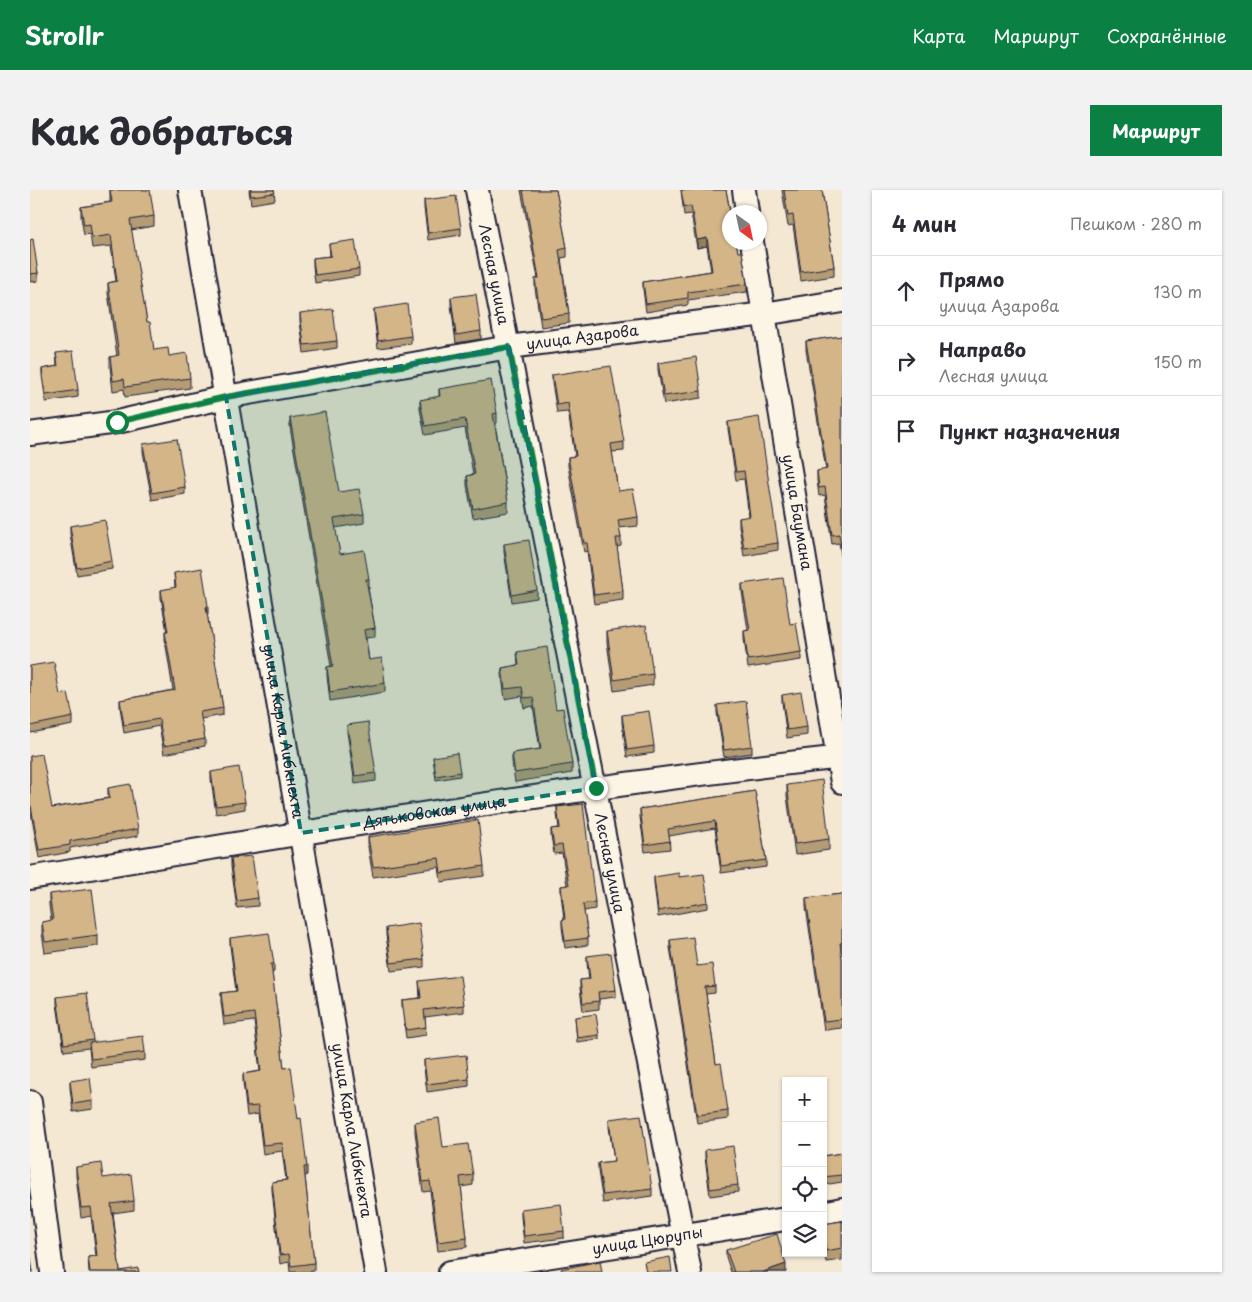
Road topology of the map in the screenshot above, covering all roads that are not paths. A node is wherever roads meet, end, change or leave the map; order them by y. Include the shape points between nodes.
1 (190, 190) edge
2 (477, 190) edge
3 (744, 190) edge
4 (746, 205) edge
5 (753, 250) edge
6 (842, 301) edge
7 (764, 314) junction
8 (509, 347) junction
9 (226, 397) junction
10 (30, 434) edge
11 (840, 757) edge
12 (842, 782) edge
13 (596, 788) junction
14 (301, 833) junction
15 (30, 878) edge
16 (30, 1102) edge
17 (842, 1209) edge
18 (827, 1211) edge
19 (782, 1220) edge
20 (683, 1236) junction
21 (52, 1272) edge
22 (376, 1272) edge
23 (450, 1272) edge
24 (690, 1272) edge

1 - 9 street, улица Карла Либкнехта
2 - 8 street, Лесная улица
3 - 4 street
5 - 7 street, улица Баумана
6 - 7 street, улица Азарова
7 - 8 street, улица Азарова
7 - 11 street, улица Баумана
8 - 9 street, улица Азарова
8 - 13 street, Лесная улица
9 - 10 street, улица Азарова via 117,422
9 - 14 street, улица Карла Либкнехта
11 - 12 street, улица Баумана
11 - 13 street, Дятьковская улица
13 - 14 street, Дятьковская улица
13 - 20 street, Лесная улица
14 - 15 street, Дятьковская улица
14 - 22 street, улица Карла Либкнехта
16 - 21 street
17 - 18 street
19 - 20 street, улица Цюрупы
20 - 23 street, улица Цюрупы
20 - 24 street, Лесная улица

